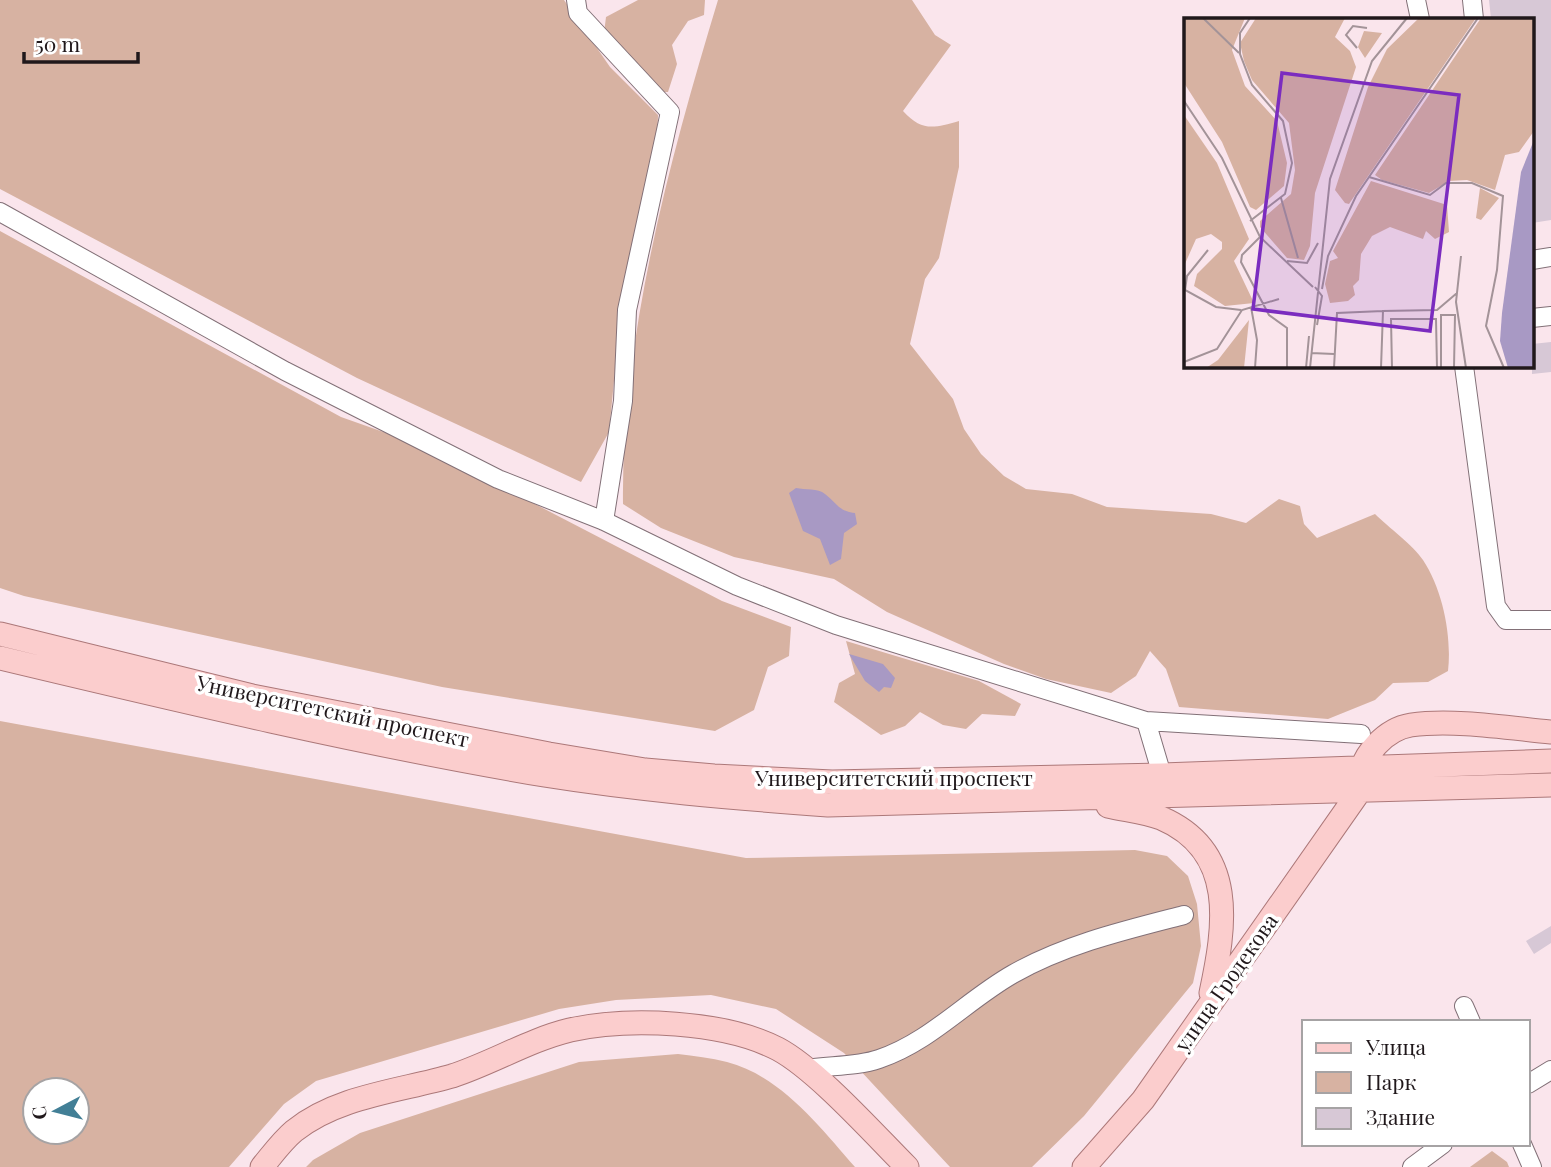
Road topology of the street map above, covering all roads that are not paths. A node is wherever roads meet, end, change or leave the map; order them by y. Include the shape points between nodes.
1 (576, 0) edge
2 (1416, 0) edge
3 (1472, 0) edge
4 (1420, 18) edge
5 (1474, 18) edge
6 (0, 212) edge
7 (1464, 368) edge
8 (604, 522) junction
9 (1551, 620) edge
10 (0, 634) edge
11 (0, 658) edge
12 (249, 706) junction
13 (1146, 720) junction
14 (1551, 733) edge
15 (1361, 734) dead end
16 (1551, 761) edge
17 (1360, 768) junction
18 (1162, 775) junction
19 (1551, 785) edge
20 (1359, 792) junction
21 (1071, 798) junction
22 (1184, 915) dead end
23 (1208, 1005) junction
24 (805, 1069) junction
25 (1551, 1070) edge
26 (1530, 1083) edge
27 (1440, 1146) edge
28 (1523, 1146) edge
29 (262, 1167) edge
30 (907, 1167) edge
31 (1084, 1167) edge
32 (1412, 1167) edge
33 (1532, 1167) edge

1 - 8 lane via 578,13 670,112 627,310 623,401
2 - 4 lane
3 - 5 lane
6 - 8 lane via 285,371 498,479
7 - 9 lane via 1496,606 1506,620
8 - 13 lane via 737,586 836,625
10 - 12 main road, Университетский проспект
11 - 12 main road, Университетский проспект
12 - 18 main road, Университетский проспект via 714,776 832,782
12 - 21 main road, Университетский проспект via 544,775 731,797 828,804
13 - 15 lane
13 - 18 lane
14 - 17 main road via 1410,725 1384,736
16 - 17 main road, Университетский проспект
17 - 18 main road, Университетский проспект
17 - 20 main road
19 - 20 main road, Университетский проспект
20 - 21 main road, Университетский проспект
20 - 23 main road, улица Гродекова
21 - 23 main road via 1160,818 1187,833 1205,852 1220,888 1223,918
22 - 24 lane via 1110,934 1043,959 916,1041 878,1060
23 - 31 main road, улица Гродекова via 1143,1100
24 - 29 main road via 779,1050 721,1032 628,1023 571,1030 472,1070 326,1110 291,1133
24 - 30 main road
25 - 26 lane
27 - 32 lane
28 - 33 lane

